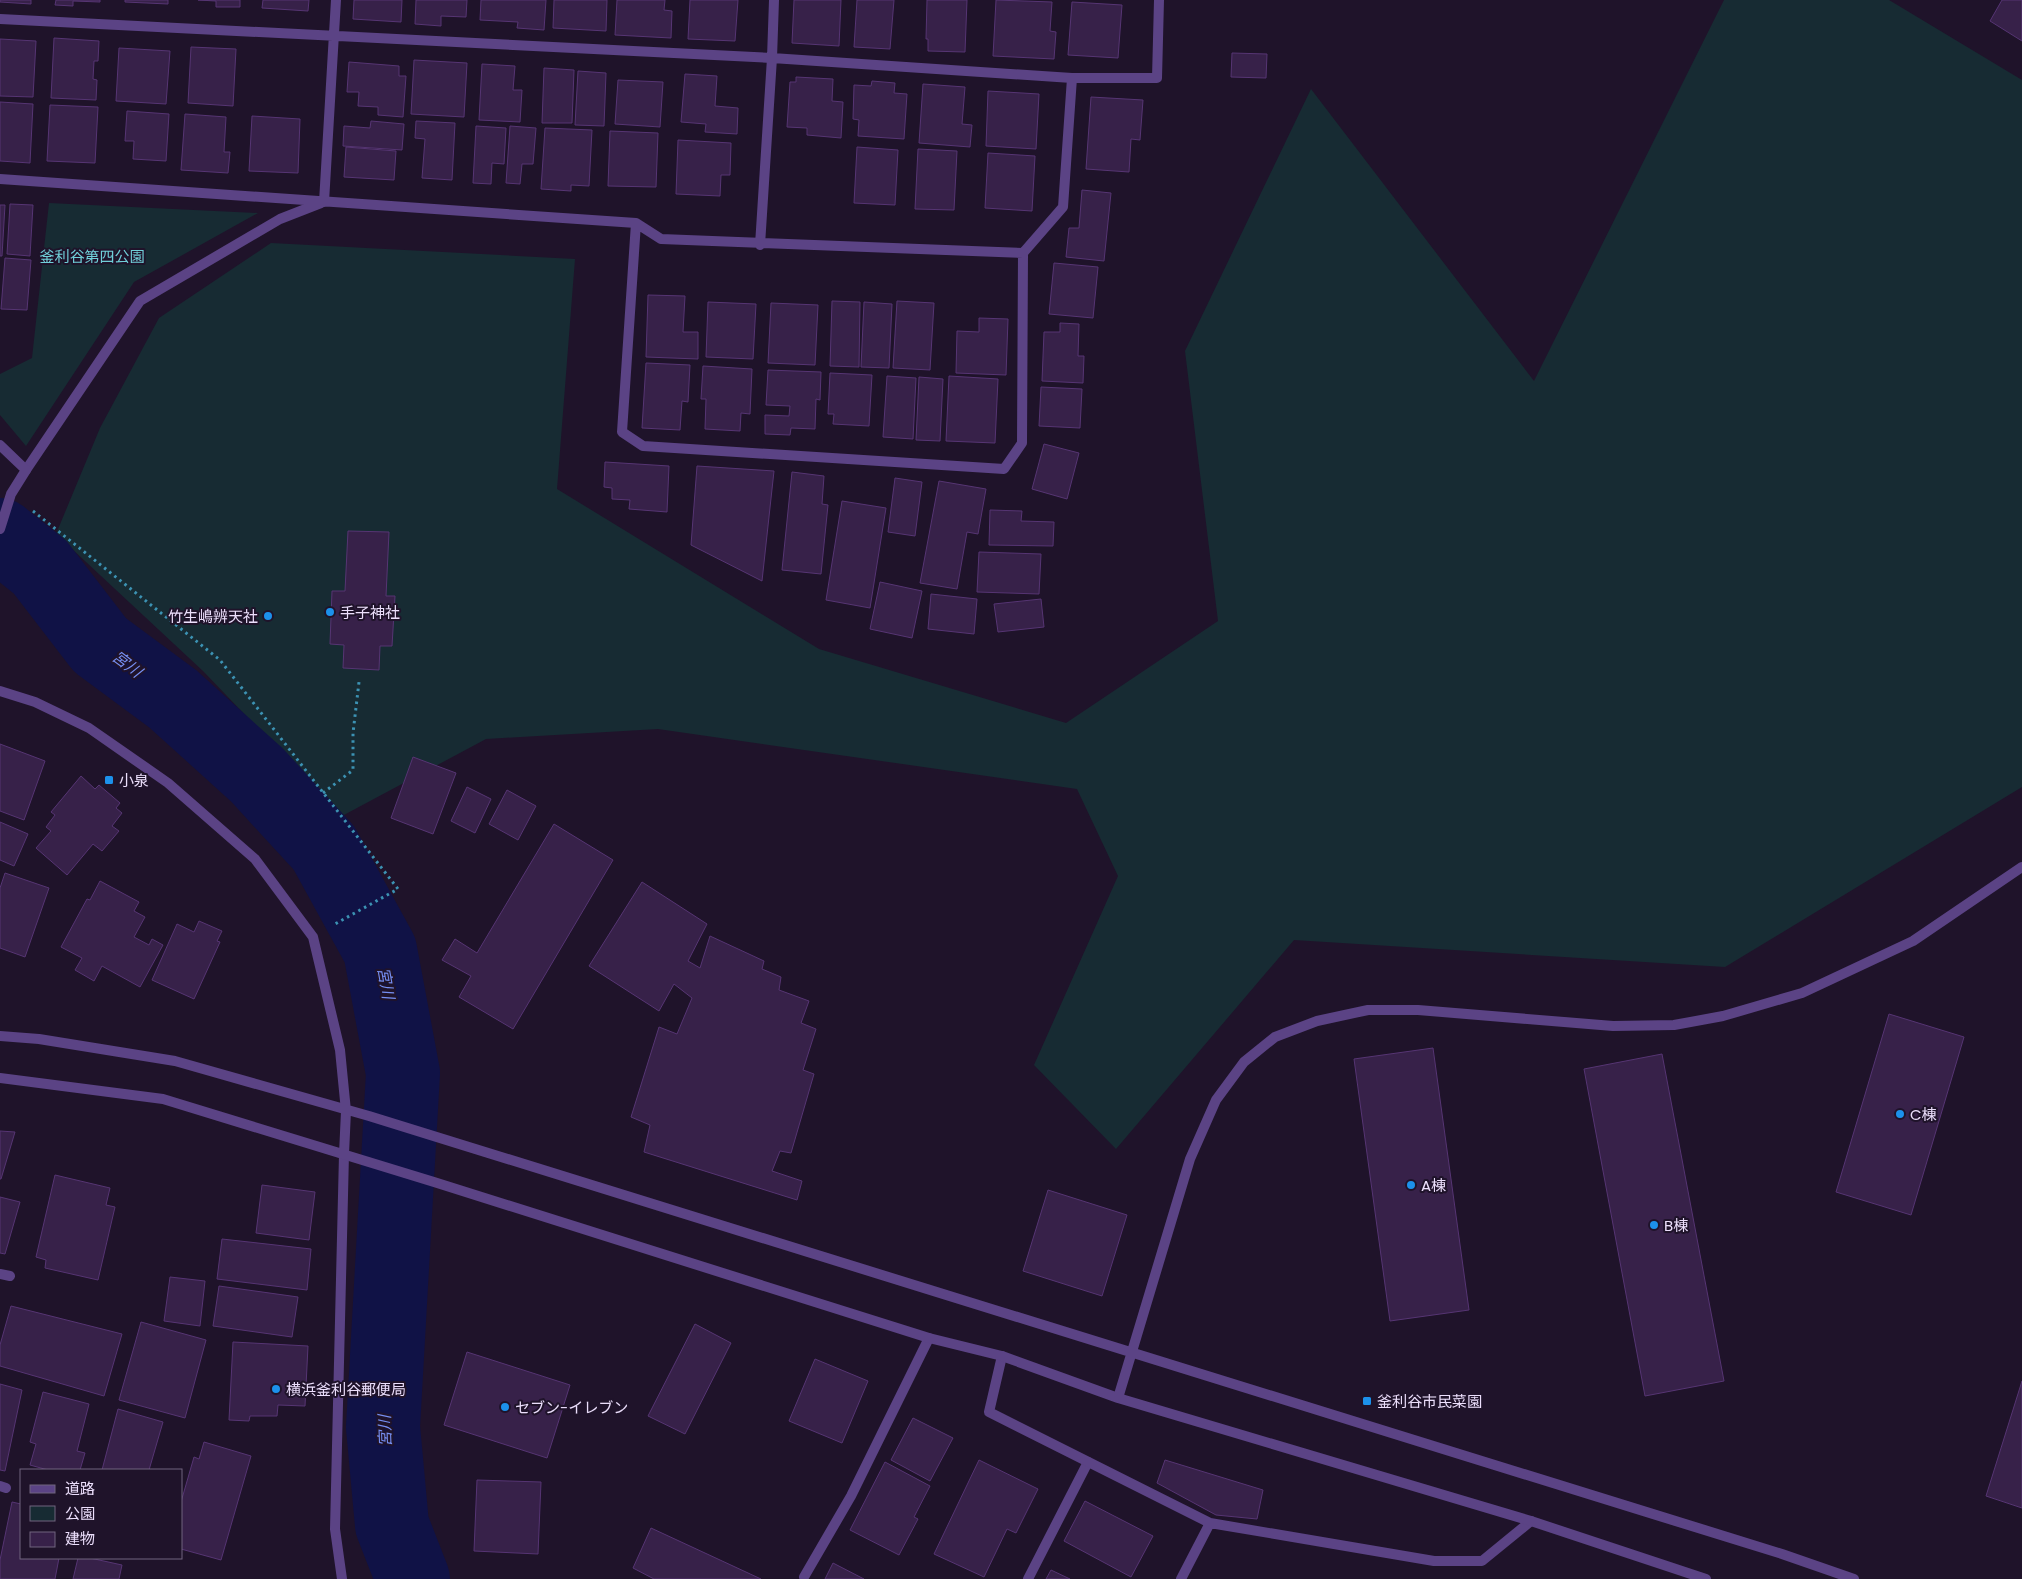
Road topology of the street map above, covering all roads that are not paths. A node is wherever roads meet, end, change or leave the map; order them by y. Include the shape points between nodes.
1 (336, 0) edge
2 (774, 0) edge
3 (1158, 0) edge
4 (0, 19) edge
5 (334, 35) junction
6 (772, 58) junction
7 (1072, 78) junction
8 (0, 179) edge
9 (324, 202) junction
10 (636, 223) junction
11 (760, 244) junction
12 (1023, 253) junction
13 (0, 445) edge
14 (26, 470) junction
15 (0, 529) edge
16 (0, 691) edge
17 (2022, 867) edge
18 (0, 1036) edge
19 (0, 1078) edge
20 (346, 1110) junction
21 (344, 1154) junction
22 (928, 1338) junction
23 (1131, 1352) junction
24 (1002, 1356) junction
25 (1118, 1398) junction
26 (1088, 1462) junction
27 (1531, 1521) junction
28 (1210, 1523) junction
29 (804, 1577) dead end
30 (342, 1579) edge
31 (1028, 1579) edge
32 (1181, 1579) edge
33 (1706, 1579) edge
34 (1854, 1579) edge

1 - 5 street
2 - 6 street
3 - 7 street via 1157,78
4 - 5 street
5 - 6 street
5 - 9 street
6 - 7 street
6 - 11 street
7 - 12 street via 1063,207
8 - 9 street
9 - 10 street
9 - 14 street via 280,219 140,301
10 - 11 street via 661,239
10 - 12 street via 622,432 643,446 1004,469 1022,443
11 - 12 street
13 - 14 street
14 - 15 street via 11,494
16 - 20 street via 35,702 88,728 168,783 255,859 313,937 340,1050
17 - 23 street via 1913,941 1802,993 1723,1016 1674,1025 1613,1026 1418,1010 1368,1010 1317,1021 1275,1037 1244,1062 1216,1100 1190,1159
18 - 20 street via 39,1039 175,1061
19 - 21 street via 163,1099
20 - 21 street
20 - 23 street
21 - 22 street
21 - 30 street via 335,1530
22 - 24 street
22 - 29 street via 851,1496
23 - 25 street
23 - 34 street
24 - 25 street
24 - 26 street via 989,1412
25 - 27 street
26 - 28 street
26 - 31 street
27 - 28 street via 1482,1560 1434,1561
27 - 33 street
28 - 32 street

